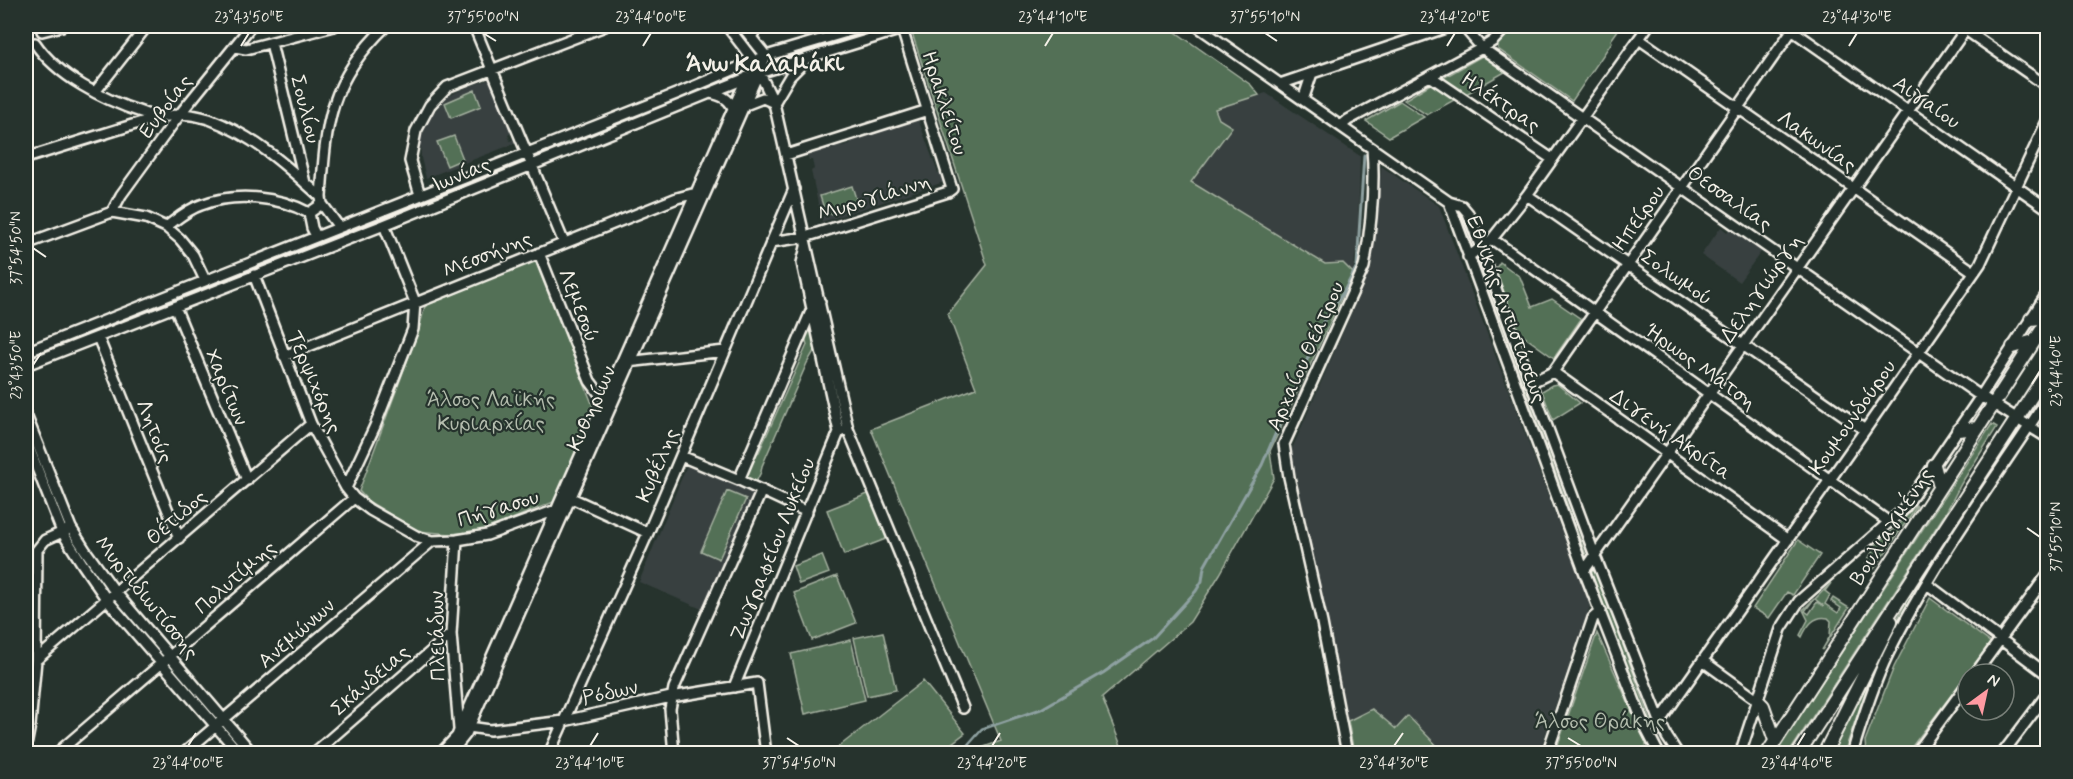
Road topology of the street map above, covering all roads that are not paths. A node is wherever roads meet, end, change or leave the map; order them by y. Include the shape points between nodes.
1 (62, 26) edge
2 (147, 26) edge
3 (252, 26) edge
4 (334, 26) edge
5 (386, 26) edge
6 (474, 26) edge
7 (605, 26) edge
8 (727, 26) edge
9 (742, 26) edge
10 (758, 26) edge
11 (867, 26) edge
12 (912, 26) edge
13 (1197, 26) edge
14 (1450, 26) edge
15 (1463, 26) edge
16 (1507, 26) edge
17 (1648, 26) edge
18 (1791, 27) edge
19 (1965, 27) edge
20 (44, 28) edge
21 (902, 29) junction
22 (751, 37) junction
23 (1639, 39) junction
24 (30, 41) edge
25 (271, 44) junction
26 (235, 47) junction
27 (1482, 48) junction
28 (766, 56) junction
29 (810, 58) junction
30 (754, 61) junction
31 (492, 69) junction
32 (1312, 73) junction
33 (759, 74) junction
34 (1430, 76) junction
35 (746, 78) junction
36 (1280, 84) junction
37 (2048, 87) edge
38 (95, 92) junction
39 (710, 93) junction
40 (1303, 100) junction
41 (774, 103) junction
42 (745, 105) junction
43 (733, 108) junction
44 (1738, 108) junction
45 (928, 110) junction
46 (1907, 110) junction
47 (180, 114) junction
48 (158, 117) junction
49 (1582, 117) junction
50 (2048, 119) edge
51 (1341, 126) junction
52 (1372, 148) junction
53 (525, 153) junction
54 (786, 155) junction
55 (26, 158) edge
56 (1552, 159) junction
57 (530, 165) junction
58 (305, 183) junction
59 (1682, 187) junction
60 (2016, 187) junction
61 (1853, 188) junction
62 (794, 189) junction
63 (952, 189) joint
64 (420, 195) junction
65 (700, 195) junction
66 (1527, 195) junction
67 (321, 201) junction
68 (1449, 202) junction
69 (2048, 209) edge
70 (112, 212) junction
71 (309, 213) junction
72 (384, 225) junction
73 (166, 227) junction
74 (339, 227) junction
75 (26, 231) edge
76 (316, 236) junction
77 (1492, 239) junction
78 (806, 241) junction
79 (771, 242) junction
80 (564, 243) junction
81 (26, 244) edge
82 (1479, 248) junction
83 (539, 253) junction
84 (1468, 257) junction
85 (1627, 265) junction
86 (1798, 267) junction
87 (1974, 272) junction
88 (254, 275) junction
89 (205, 280) junction
90 (2048, 292) edge
91 (415, 302) junction
92 (820, 302) junction
93 (175, 307) junction
94 (812, 309) junction
95 (1595, 312) junction
96 (2048, 318) edge
97 (2031, 319) junction
98 (98, 337) junction
99 (2034, 341) junction
100 (1743, 345) junction
101 (2013, 347) junction
102 (725, 351) junction
103 (26, 352) edge
104 (1919, 352) junction
105 (284, 356) junction
106 (626, 362) junction
107 (26, 365) edge
108 (2048, 371) edge
109 (1553, 372) junction
110 (1530, 382) junction
111 (1710, 395) junction
112 (1981, 396) junction
113 (606, 398) junction
114 (2048, 398) edge
115 (1994, 404) junction
116 (26, 415) edge
117 (2017, 418) junction
118 (311, 424) junction
119 (2029, 426) junction
120 (1978, 428) junction
121 (1866, 430) junction
122 (1958, 430) junction
123 (843, 431) junction
124 (2048, 438) edge
125 (26, 440) edge
126 (1668, 453) junction
127 (681, 456) junction
128 (1934, 465) junction
129 (30, 466) edge
130 (247, 480) junction
131 (739, 480) junction
132 (1830, 480) junction
133 (1940, 487) junction
134 (346, 488) junction
135 (762, 490) junction
136 (567, 496) junction
137 (354, 498) junction
138 (556, 510) junction
139 (807, 512) junction
140 (1890, 522) junction
141 (66, 530) junction
142 (648, 532) junction
143 (179, 538) junction
144 (457, 540) junction
145 (1788, 540) junction
146 (432, 541) junction
147 (1595, 556) junction
148 (1584, 572) junction
149 (2048, 574) edge
150 (1927, 584) junction
151 (1907, 586) junction
152 (116, 593) junction
153 (107, 600) junction
154 (1601, 611) junction
155 (37, 631) junction
156 (451, 634) junction
157 (26, 635) edge
158 (2000, 639) junction
159 (170, 657) junction
160 (36, 660) junction
161 (1702, 661) junction
162 (1984, 662) edge
163 (162, 663) junction
164 (2048, 675) edge
165 (734, 687) junction
166 (2048, 693) edge
167 (671, 697) junction
168 (1956, 699) edge
169 (1757, 700) junction
170 (963, 708) dead end
171 (564, 721) junction
172 (1659, 721) junction
173 (220, 722) junction
174 (469, 727) junction
175 (459, 731) junction
176 (1667, 737) junction
177 (1775, 740) junction
178 (26, 746) edge
179 (1657, 750) edge
180 (56, 753) edge
181 (183, 753) edge
182 (240, 753) edge
183 (253, 753) edge
184 (313, 753) edge
185 (440, 753) edge
186 (450, 753) edge
187 (549, 753) edge
188 (674, 753) edge
189 (766, 753) edge
190 (1347, 753) edge
191 (1547, 753) edge
192 (1646, 753) edge
193 (1678, 753) edge
194 (1740, 753) edge
195 (1767, 753) edge
196 (1798, 753) edge
197 (1824, 753) edge
198 (1852, 753) edge
199 (1916, 753) edge
200 (2002, 753) edge

1 - 20 street
2 - 38 street
3 - 26 street, Ευβοίας
4 - 25 street
5 - 67 street via 353,63 339,90 327,128
6 - 31 street
7 - 31 street
8 - 30 street
9 - 22 street
10 - 22 street
11 - 28 street, Ιωνίας
12 - 21 street, Ιωνίας
13 - 36 street
14 - 32 street
15 - 27 street, Θεσσαλίας
16 - 27 street
17 - 23 street
18 - 44 street, Ηπείρου
18 - 46 street, Αιγαίου
19 - 37 street
19 - 46 street, Δεληγιώργη
20 - 24 street
21 - 29 street, Ιωνίας
21 - 45 street, Ηρακλείτου
22 - 28 street
23 - 44 street, Λακωνίας
23 - 49 street
24 - 38 street via 58,67
25 - 26 street via 246,50
25 - 58 street, Σουλίου
26 - 47 street, Ευβοίας
27 - 34 street
27 - 49 street, Θεσσαλίας
28 - 30 street, Ιωνίας
28 - 33 street, Κυθηρίων
29 - 33 street, Ιωνίας
29 - 41 street via 790,76
30 - 33 street
30 - 35 street, Κυθηρίων
30 - 53 street, Ιωνίας
31 - 53 street
31 - 64 street via 447,87 422,116 410,161
32 - 36 street
32 - 40 street
33 - 35 street, Ιωνίας
33 - 41 street
33 - 42 street, Κυθηρίων
34 - 51 street
34 - 56 street, Ηλέκτρας
35 - 39 street, Ιωνίας
35 - 43 street, Κυθηρίων
36 - 40 street
38 - 48 street via 117,104
39 - 43 street via 723,96
39 - 57 street, Ιωνίας
40 - 51 street
41 - 42 street via 761,98
41 - 54 street
42 - 65 street, Κυθηρίων
43 - 65 street, Κυθηρίων
44 - 59 street, Ηπείρου
44 - 61 street, Λακωνίας
45 - 54 street
45 - 63 street, Ηρακλείτου
46 - 60 street, Αιγαίου
46 - 61 street, Δεληγιώργη
47 - 48 street
47 - 58 street via 206,118 234,130 268,151
47 - 70 street, Ευβοίας
48 - 55 street
49 - 56 street
49 - 59 street, Θεσσαλίας
50 - 60 street, Κουμουνδούρου
51 - 52 street
52 - 68 street
52 - 190 street, Αρχαίου Θεάτρου via 1364,267 1284,444
53 - 57 street
53 - 64 street, Ιωνίας
54 - 62 street
56 - 66 street
57 - 72 street, Ιωνίας
57 - 80 street
58 - 67 street
59 - 85 street, Ηπείρου
59 - 86 street, Θεσσαλίας
60 - 69 street, Αιγαίου
60 - 87 street, Κουμουνδούρου
61 - 86 street, Δεληγιώργη
61 - 87 street, Λακωνίας
62 - 78 street
62 - 79 street, Κυβέλης
63 - 78 street, Μυρογιάννη
64 - 74 street, Ιωνίας
65 - 80 street, Μεσσήνης
65 - 106 street, Κυθηρίων
66 - 77 street
66 - 85 street, Σολωμού
67 - 71 street
67 - 74 street
68 - 82 street, Εθνικής Αντιστάσεως via 1462,206 1468,213
68 - 84 street, Εθνικής Αντιστάσεως
70 - 73 street via 146,218
70 - 81 street
71 - 73 street via 294,205 244,197 200,205
71 - 76 street
72 - 88 street, Ιωνίας
72 - 91 street
73 - 89 street via 193,255
74 - 76 street, Ιωνίας
75 - 81 street
76 - 89 street, Ιωνίας
77 - 82 street
77 - 95 street, Ήρωος Μάτση
78 - 79 street, Μυρογιάννη
78 - 92 street
78 - 94 street via 802,263
79 - 102 street, Κυβέλης
80 - 83 street, Μεσσήνης
82 - 84 street
82 - 110 street, Εθνικής Αντιστάσεως
83 - 91 street, Μεσσήνης
83 - 113 street, Λεμεσού via 590,381
84 - 148 street, Εθνικής Αντιστάσεως
85 - 95 street, Ηπείρου
85 - 100 street, Σολωμού
86 - 100 street, Δεληγιώργη
86 - 104 street, Θεσσαλίας
87 - 104 street, Κουμουνδούρου
88 - 93 street, Ιωνίας
88 - 105 street, Τερψιχόρης
89 - 103 street, Ιωνίας
90 - 97 street
91 - 105 street, Μεσσήνης
91 - 134 street via 413,329
92 - 94 street
92 - 123 street
93 - 98 street, Ιωνίας
93 - 130 street, Χαρίτων
94 - 123 street
94 - 131 street
95 - 109 street, Ηπείρου
95 - 111 street, Ήρωος Μάτση
96 - 97 main road
96 - 99 main road, Βουλιαγμένης
97 - 101 street
98 - 107 street, Ιωνίας
98 - 143 street, Λητούς
99 - 101 main road
99 - 115 main road, Βουλιαγμένης
100 - 111 street, Δεληγιώργη
100 - 121 street, Σολωμού
101 - 112 street
102 - 106 street
102 - 127 street, Κυβέλης
104 - 112 street, Θεσσαλίας
104 - 121 street, Κουμουνδούρου
105 - 118 street, Τερψιχόρης
106 - 113 street, Κυθηρίων
106 - 136 street, Κυθηρίων
108 - 117 main road
109 - 110 street
109 - 126 street, Διγενή Ακρίτα
110 - 147 street, Εθνικής Αντιστάσεως
111 - 126 street, Δεληγιώργη
111 - 132 street, Ήρωος Μάτση
112 - 115 street, Θεσσαλίας
112 - 122 street
113 - 136 street, Κυθηρίων
114 - 119 street
115 - 117 street, Θεσσαλίας
115 - 120 main road, Βουλιαγμένης
116 - 141 street, Μυρτιδιωτίσσης
117 - 119 street, Θεσσαλίας
117 - 151 main road
118 - 130 street, Θέτιδος
118 - 134 street, Τερψιχόρης
119 - 124 street, Θεσσαλίας
119 - 150 street
120 - 122 main road
120 - 133 main road, Βουλιαγμένης
121 - 132 street, Κουμουνδούρου
122 - 128 street
123 - 139 street, Ζωγραφείου Λυκείου
123 - 170 street
125 - 129 street, Μυρτιδιωτίσσης
126 - 145 street, Διγενή Ακρίτα
126 - 147 street, Δεληγιώργη
127 - 131 street
127 - 142 street, Κυβέλης
128 - 133 main road
128 - 140 street
129 - 141 street, Μυρτιδιωτίσσης
130 - 143 street, Θέτιδος
131 - 135 street
132 - 140 street, Ήρωος Μάτση
132 - 145 street, Κουμουνδούρου
133 - 177 main road, Βουλιαγμένης
134 - 137 street, Τερψιχόρης
135 - 139 street
135 - 167 street
136 - 138 street, Κυθηρίων
136 - 142 street
136 - 174 street, Κυθηρίων
137 - 146 street, Πήγασου via 401,528
137 - 159 street, Πολυτίμης
138 - 144 street, Πήγασου via 487,535
138 - 175 street, Κυθηρίων
139 - 165 street, Ζωγραφείου Λυκείου
140 - 169 street via 1792,610 1780,629
141 - 152 street, Μυρτιδιωτίσσης
141 - 153 street, Μυρτιδιωτίσσης
141 - 155 street via 45,540 37,550
142 - 171 street, Κυβέλης
143 - 152 street, Θέτιδος
144 - 146 street, Πήγασου
144 - 156 street, Πλειάδων
145 - 161 street, Κουμουνδούρου
146 - 173 street, Ανεμώνων
147 - 148 street, Δεληγιώργη
147 - 172 street, Εθνικής Αντιστάσεως
148 - 154 street, Εθνικής Αντιστάσεως
149 - 158 street
150 - 158 street
150 - 198 street via 1882,666
151 - 196 main road
151 - 197 main road
152 - 153 street, Θέτιδος
152 - 159 street, Μυρτιδιωτίσσης
153 - 160 street, Θέτιδος
153 - 163 street, Μυρτιδιωτίσσης
154 - 179 street, Εθνικής Αντιστάσεως
154 - 191 street via 1593,618
155 - 157 street
155 - 160 street
156 - 175 street, Πλειάδων
156 - 184 street, Σκάνδειας
158 - 162 street
158 - 164 street
159 - 163 street, Πολυτίμης
159 - 173 street, Μυρτιδιωτίσσης
160 - 178 street
161 - 169 street
161 - 172 street, Κουμουνδούρου
163 - 173 street, Μυρτιδιωτίσσης
163 - 180 street, Πολυτίμης
165 - 167 street, Ρόδων
165 - 189 street, Ρόδων via 757,683
166 - 200 street
167 - 171 street, Ρόδων
167 - 188 street
168 - 199 street
169 - 177 main road via 1763,706
169 - 194 street
171 - 174 street, Ρόδων via 490,730
171 - 187 street, Κυβέλης
172 - 176 street, Εθνικής Αντιστάσεως
173 - 181 street, Ανεμώνων
173 - 182 street, Μυρτιδιωτίσσης
173 - 183 street, Μυρτιδιωτίσσης
174 - 186 street, Κυθηρίων
175 - 185 street, Κυθηρίων
176 - 179 street
176 - 193 street, Εθνικής Αντιστάσεως
177 - 195 main road, Βουλιαγμένης
179 - 192 street

